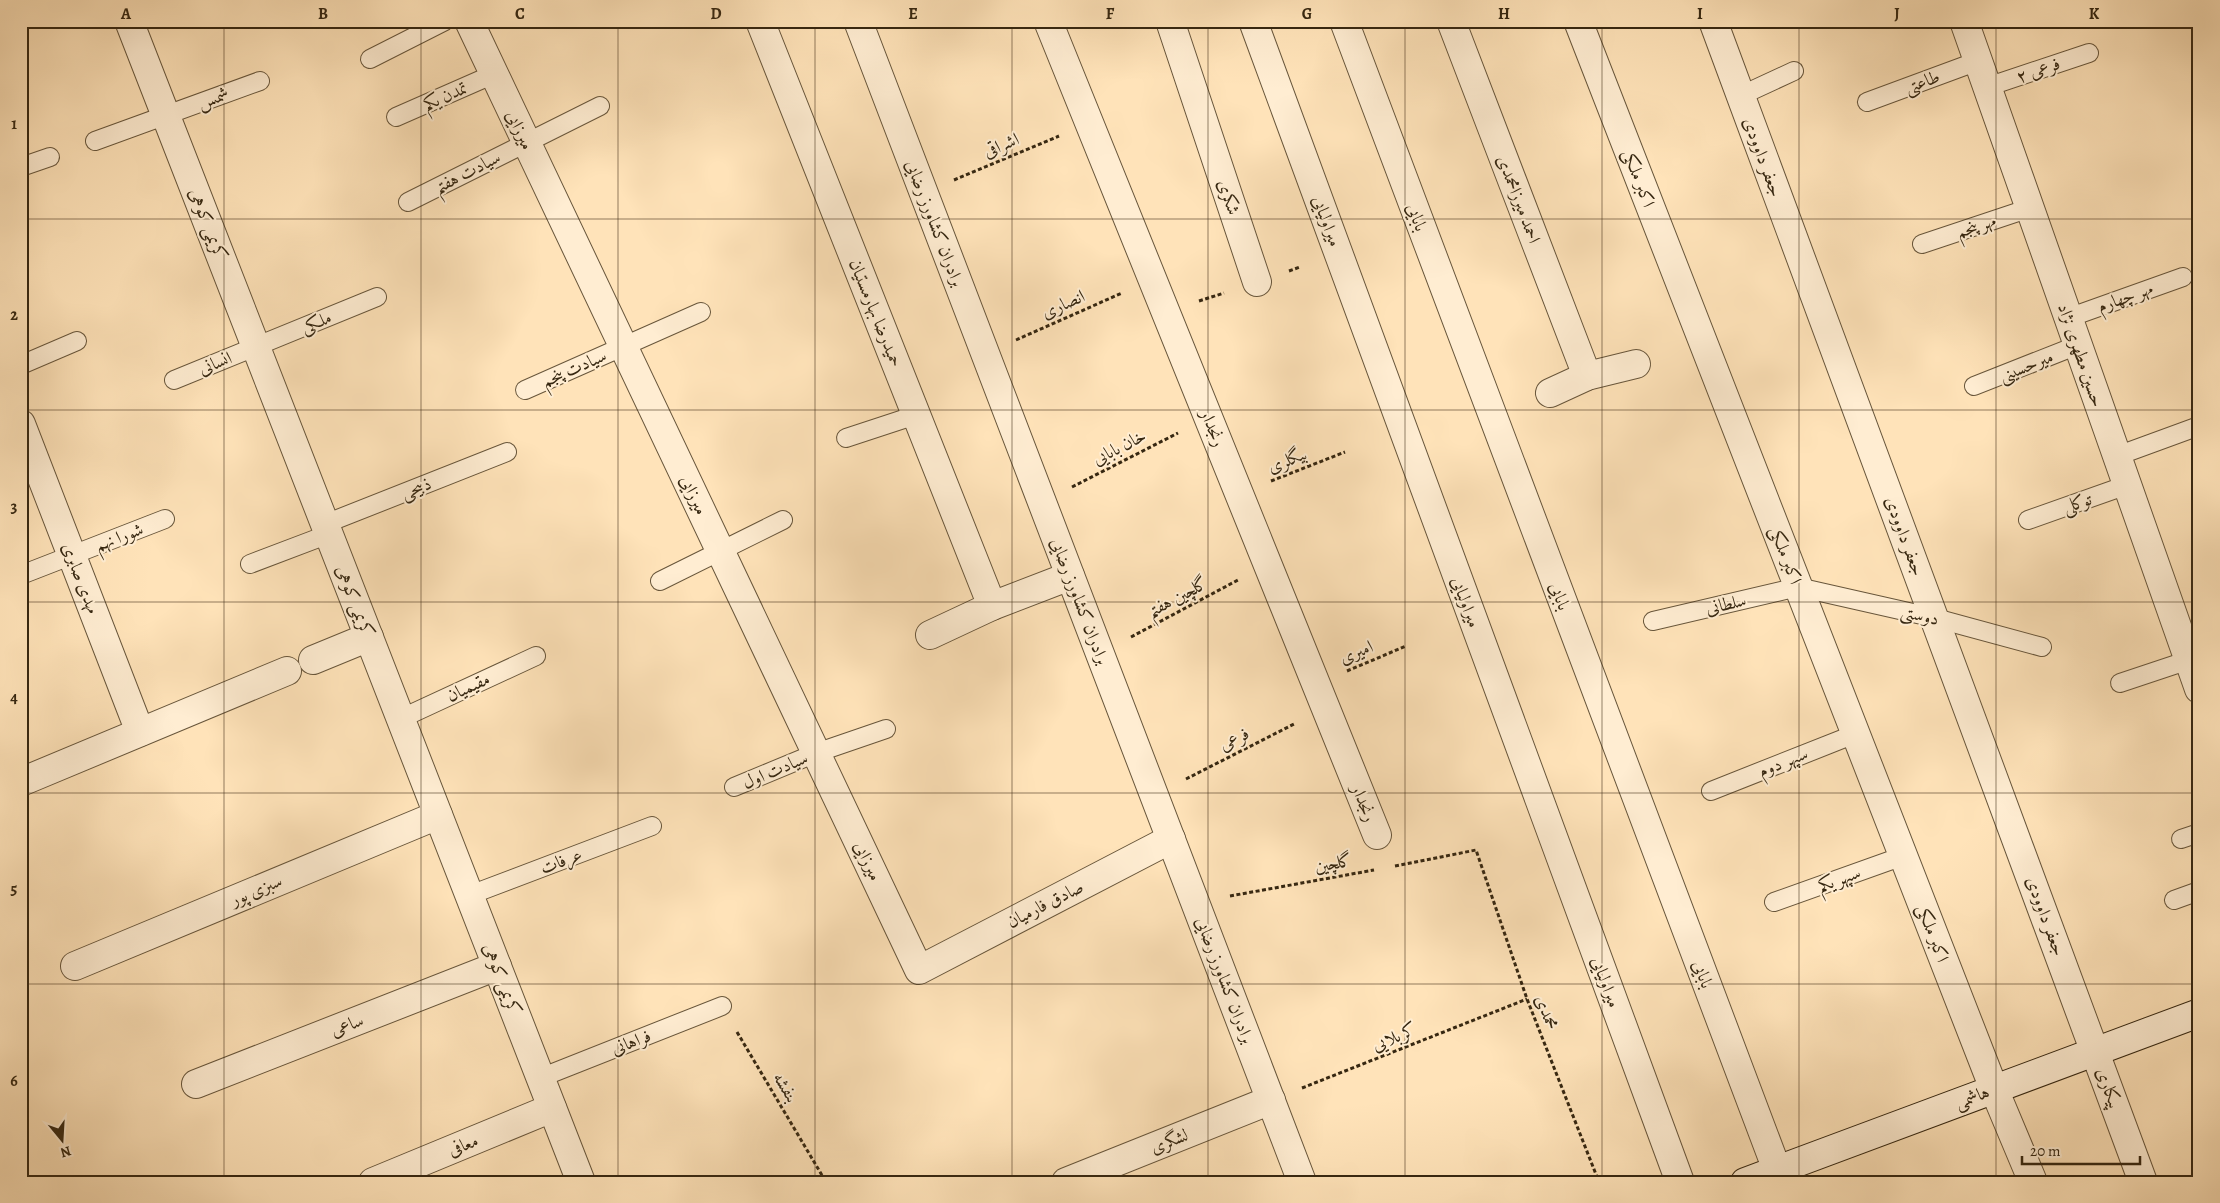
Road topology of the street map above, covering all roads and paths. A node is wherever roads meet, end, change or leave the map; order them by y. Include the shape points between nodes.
1 (129, 21) edge
2 (445, 21) edge
3 (469, 21) edge
4 (760, 21) edge
5 (858, 21) edge
6 (1048, 21) edge
7 (1170, 21) edge
8 (1253, 21) edge
9 (1344, 21) edge
10 (1450, 21) edge
11 (1578, 21) edge
12 (1713, 21) edge
13 (1964, 21) edge
14 (2089, 53) dead end
15 (370, 59) dead end
16 (1978, 61) junction
17 (1794, 71) dead end
18 (494, 74) junction
19 (260, 81) dead end
20 (1987, 87) junction
21 (1740, 96) junction
22 (1867, 102) dead end
23 (600, 106) dead end
24 (166, 116) junction
25 (396, 117) dead end
26 (1089, 123) junction
27 (95, 141) dead end
28 (526, 142) junction
29 (50, 156) dead end
30 (21, 167) edge
31 (923, 193) junction
32 (408, 202) dead end
33 (2030, 208) junction
34 (1922, 244) dead end
35 (2183, 277) dead end
36 (1153, 280) junction
37 (1257, 282) joint
38 (376, 298) dead end
39 (701, 312) dead end
40 (1166, 312) junction
41 (2068, 318) junction
42 (77, 341) dead end
43 (2078, 345) junction
44 (256, 346) junction
45 (623, 346) junction
46 (985, 354) junction
47 (1636, 364) dead end
48 (21, 365) edge
49 (1587, 376) junction
50 (174, 380) dead end
51 (1974, 386) dead end
52 (524, 390) dead end
53 (1550, 393) dead end
54 (916, 415) junction
55 (1208, 417) junction
56 (21, 424) edge
57 (2199, 426) edge
58 (846, 438) dead end
59 (508, 452) dead end
60 (1345, 452) dead end
61 (2117, 456) junction
62 (2127, 485) junction
63 (1239, 494) junction
64 (1042, 501) junction
65 (165, 519) dead end
66 (783, 520) dead end
67 (2028, 520) dead end
68 (327, 529) junction
69 (721, 552) junction
70 (72, 555) junction
71 (250, 564) dead end
72 (1268, 564) junction
73 (21, 575) edge
74 (1070, 576) junction
75 (660, 581) dead end
76 (1798, 587) junction
77 (992, 606) junction
78 (1935, 618) junction
79 (1653, 621) dead end
80 (930, 635) dead end
81 (369, 637) junction
82 (1406, 646) dead end
83 (2042, 647) dead end
84 (1100, 654) junction
85 (536, 656) dead end
86 (2194, 659) edge
87 (313, 660) dead end
88 (287, 671) dead end
89 (2120, 683) dead end
90 (1316, 684) junction
91 (2199, 689) edge
92 (1326, 709) junction
93 (400, 719) junction
94 (886, 729) dead end
95 (140, 732) junction
96 (1855, 734) junction
97 (816, 753) junction
98 (21, 782) edge
99 (734, 787) dead end
100 (1711, 791) dead end
101 (1154, 794) junction
102 (438, 815) junction
103 (652, 826) dead end
104 (2199, 833) edge
105 (1377, 835) dead end
106 (1171, 839) junction
107 (2180, 839) dead end
108 (1903, 856) junction
109 (1390, 867) dead end
110 (1380, 869) dead end
111 (2199, 891) edge
112 (470, 895) junction
113 (2174, 900) dead end
114 (1195, 902) junction
115 (1774, 902) dead end
116 (74, 966) dead end
117 (497, 966) junction
118 (919, 970) joint
119 (1527, 999) junction
120 (722, 1006) joint
121 (2199, 1013) edge
122 (2096, 1051) junction
123 (540, 1078) junction
124 (196, 1084) dead end
125 (1994, 1089) junction
126 (1271, 1100) junction
127 (552, 1108) junction
128 (1777, 1170) junction
129 (374, 1182) edge
130 (581, 1182) edge
131 (826, 1182) edge
132 (1066, 1182) edge
133 (1302, 1182) edge
134 (1599, 1182) edge
135 (1680, 1182) edge
136 (1744, 1182) edge
137 (2034, 1182) edge
138 (2143, 1182) edge

1 - 24 street, کریمی کوهی
2 - 15 lane
3 - 18 street, میرزایی
4 - 54 street, حمیدرضا بهارمستیان
5 - 31 street, برادران کشاورز رضایی
6 - 26 street, رنجدار
7 - 37 street, شکری
8 - 135 street, میراولیایی
9 - 128 street, بابایی
10 - 49 street, احمد میرزامحمدی
11 - 76 street, اکبر ملکی
12 - 21 street, جعفر داوودی
13 - 16 street, حسین مطهری نژاد
14 - 20 lane, فرعی ۲
16 - 20 street, حسین مطهری نژاد
16 - 22 lane, طاعتی
17 - 21 lane
18 - 25 lane, تمدن یکم
18 - 28 street, میرزایی
19 - 24 lane, شمس
20 - 33 street, حسین مطهری نژاد
21 - 78 street, جعفر داوودی
23 - 28 lane, سیادت هفتم
24 - 27 lane, شمس
24 - 44 street, کریمی کوهی
26 - 31 path, اشراقی
26 - 36 street, رنجدار
28 - 32 lane, سیادت هفتم
28 - 45 street, میرزایی
29 - 30 lane
31 - 46 street, برادران کشاورز رضایی
33 - 34 lane, مهر پنجم
33 - 41 street, حسین مطهری نژاد
35 - 41 lane, مهر چهارم
36 - 40 street, رنجدار
36 - 46 path, انصاری
37 - 40 path
38 - 44 lane, ملکی
39 - 45 lane, سیادت پنجم
40 - 55 street, رنجدار
41 - 43 street, حسین مطهری نژاد
42 - 48 lane
43 - 51 lane, میرحسینی
43 - 61 street, حسین مطهری نژاد
44 - 50 lane, انسانی
44 - 68 street, کریمی کوهی
45 - 52 lane, سیادت پنجم
45 - 69 street, میرزایی
46 - 64 street, برادران کشاورز رضایی
47 - 49 street
49 - 53 street
54 - 58 lane
54 - 77 street, حمیدرضا بهارمستیان
55 - 63 street, رنجدار
55 - 64 path, خان بابایی
56 - 70 street, مهدی صابری
57 - 61 lane
59 - 68 lane, ذبیحی
60 - 63 path, بیگلری
61 - 62 street, حسین مطهری نژاد
62 - 67 lane, توکلی
62 - 86 street, حسین مطهری نژاد
63 - 72 street, رنجدار
64 - 74 street, برادران کشاورز رضایی
65 - 70 lane, شورا نهم
66 - 69 lane
68 - 71 lane, ذبیحی
68 - 81 street, کریمی کوهی
69 - 75 lane
69 - 97 street, میرزایی
70 - 73 lane, شورا نهم
70 - 95 street, مهدی صابری
72 - 84 path, گلچین هفتم
72 - 90 street, رنجدار
74 - 77 street
74 - 84 street, برادران کشاورز رضایی
76 - 78 lane, دوستی
76 - 79 lane, سلطانی
76 - 96 street, اکبر ملکی
77 - 80 street
78 - 83 lane, دوستی
78 - 122 street, جعفر داوودی
81 - 87 street
81 - 93 street, کریمی کوهی
82 - 90 path, امیری
84 - 101 street, برادران کشاورز رضایی
85 - 93 lane, مقیمیان
86 - 89 lane
86 - 91 street, حسین مطهری نژاد
88 - 95 street
90 - 92 street, رنجدار
92 - 101 path, فرعی
92 - 105 street, رنجدار
93 - 102 street, کریمی کوهی
94 - 97 lane, سیادت اول
95 - 98 street
96 - 100 lane, سپهر دوم
96 - 108 street, اکبر ملکی
97 - 99 lane, سیادت اول
97 - 118 street, میرزایی
101 - 106 street, برادران کشاورز رضایی
102 - 112 street, کریمی کوهی
102 - 116 street, سبزی پور
103 - 112 lane, عرفات
104 - 107 lane
106 - 114 street, برادران کشاورز رضایی
106 - 118 street, صادق فارمیان
108 - 115 lane, سپهر یکم
108 - 125 street, اکبر ملکی
109 - 119 path, محمدی via 1476,850
110 - 114 path, گلچین
111 - 113 lane
112 - 117 street, کریمی کوهی
114 - 126 street, برادران کشاورز رضایی
117 - 123 street, کریمی کوهی
117 - 124 street, ساعی
119 - 126 path, کربلایی
119 - 134 path, محمدی
120 - 123 lane, فراهانی
120 - 131 path, بنفشه
121 - 122 street, هاشمی
122 - 125 street, هاشمی
122 - 138 street, پیکاری
123 - 127 street, کریمی کوهی
125 - 128 street, هاشمی
125 - 137 street, اکبر ملکی
126 - 132 street, لشگری
126 - 133 street, برادران کشاورز رضایی
127 - 129 street, معافی
127 - 130 street, کریمی کوهی
128 - 136 street, هاشمی

